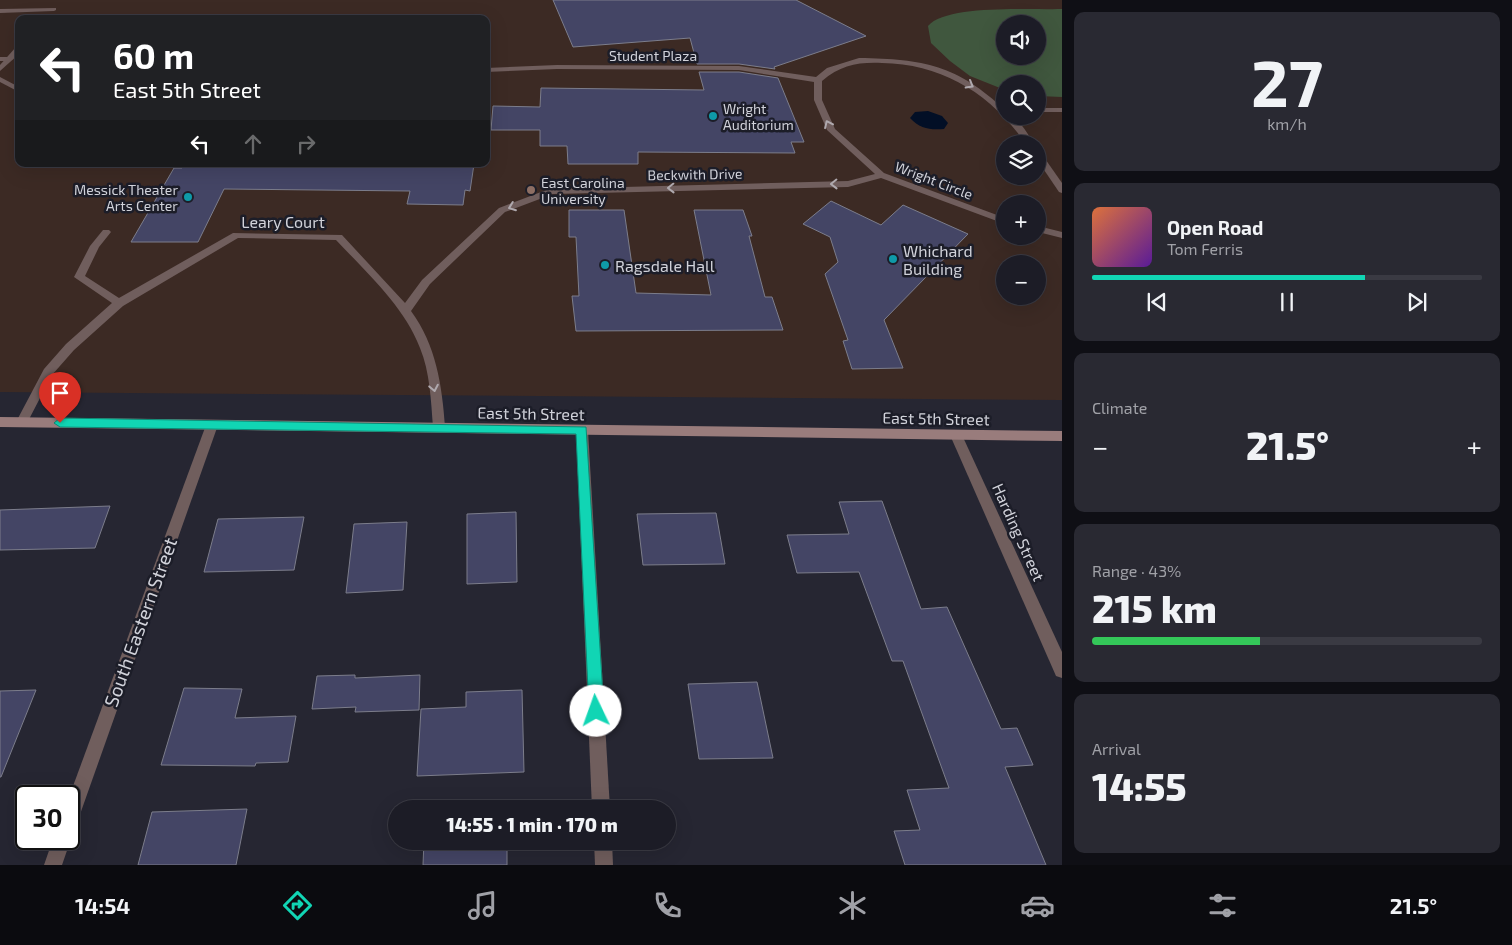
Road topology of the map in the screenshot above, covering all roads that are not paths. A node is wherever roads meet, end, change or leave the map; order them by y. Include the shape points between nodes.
1 (1, 12) edge
2 (49, 15) edge
3 (15, 52) edge
4 (3, 63) edge
5 (490, 70) edge
6 (0, 79) edge
7 (818, 80) junction
8 (15, 88) edge
9 (996, 106) edge
10 (1046, 110) edge
11 (1062, 110) edge
12 (1046, 166) edge
13 (881, 175) junction
14 (1062, 190) edge
15 (996, 217) edge
16 (1046, 231) edge
17 (106, 232) dead end
18 (1062, 235) edge
19 (119, 304) junction
20 (405, 311) junction
21 (0, 422) edge
22 (22, 422) junction
23 (212, 425) junction
24 (439, 427) junction
25 (582, 430) junction
26 (956, 435) junction
27 (1062, 436) edge
28 (1062, 670) edge
29 (80, 790) edge
30 (601, 800) edge
31 (58, 850) edge
32 (603, 850) edge
33 (52, 865) edge
34 (604, 865) edge

1 - 2 street via 54,9
3 - 4 street
5 - 7 street, Student Plaza via 739,68
6 - 8 street
7 -> 9 street via 830,70 859,60 900,61 930,67 956,78 981,92
13 -> 7 street, Wright Circle via 831,130 818,100
10 - 11 street
12 - 14 street
13 - 15 street, Wright Circle
13 -> 20 street, Beckwith Drive via 848,184 552,191 502,210 426,282
16 - 18 street
17 - 19 street via 79,277
19 - 20 street, Leary Court via 236,235 339,237
19 - 22 street, Leary Court via 70,347 48,372
20 -> 24 street, Leary Court via 426,348 438,405
21 - 22 main road, East 5th Street
22 - 23 main road, East 5th Street
23 - 24 main road, East 5th Street
23 - 29 street, South Eastern Street
24 - 25 main road, East 5th Street
25 - 26 main road, East 5th Street
25 - 30 street
26 - 27 main road, East 5th Street
26 - 28 street, Harding Street
31 - 33 street
32 - 34 street

